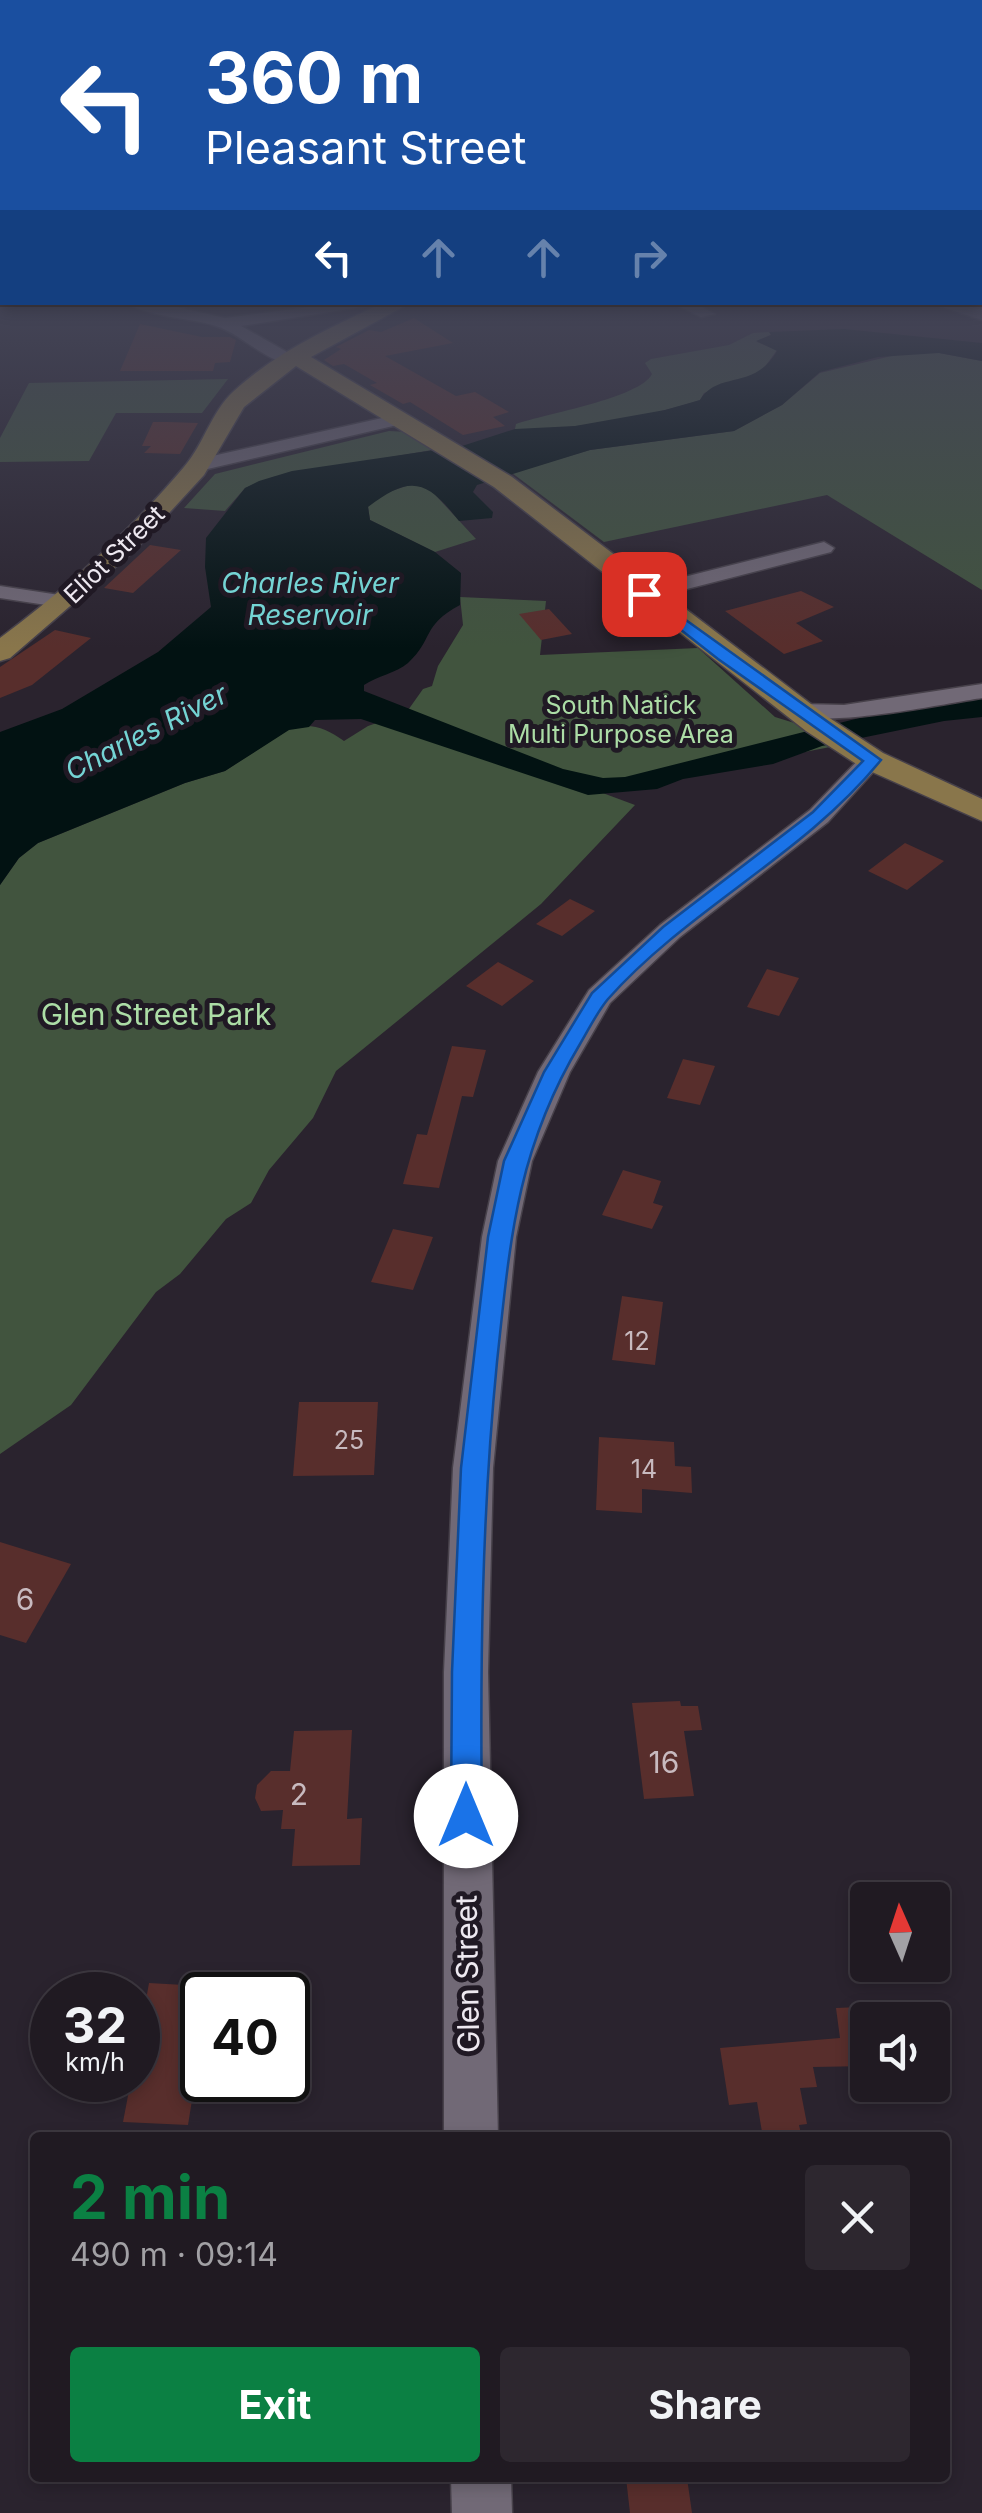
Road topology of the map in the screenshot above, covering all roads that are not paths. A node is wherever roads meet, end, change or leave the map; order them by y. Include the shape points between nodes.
1 (230, 414) edge
2 (392, 414) edge
3 (400, 419) junction
4 (200, 465) junction
5 (824, 548) dead end
6 (0, 592) edge
7 (644, 594) junction
8 (66, 602) junction
9 (0, 652) edge
10 (982, 691) edge
11 (809, 717) junction
12 (862, 753) junction
13 (982, 810) edge
14 (471, 2132) edge
15 (481, 2482) edge
16 (482, 2513) edge

1 - 4 main road, Eliot Street
2 - 3 main road
3 - 4 street
3 - 7 main road via 503,482
4 - 8 main road, Eliot Street
5 - 7 street
6 - 8 street
7 - 11 main road
8 - 9 main road, Eliot Street
10 - 11 street
11 - 12 main road
12 - 13 main road
12 - 14 street, Glen Street via 819,816 670,930 599,997 554,1072 515,1161 499,1237 474,1468 466,1672
15 - 16 street

